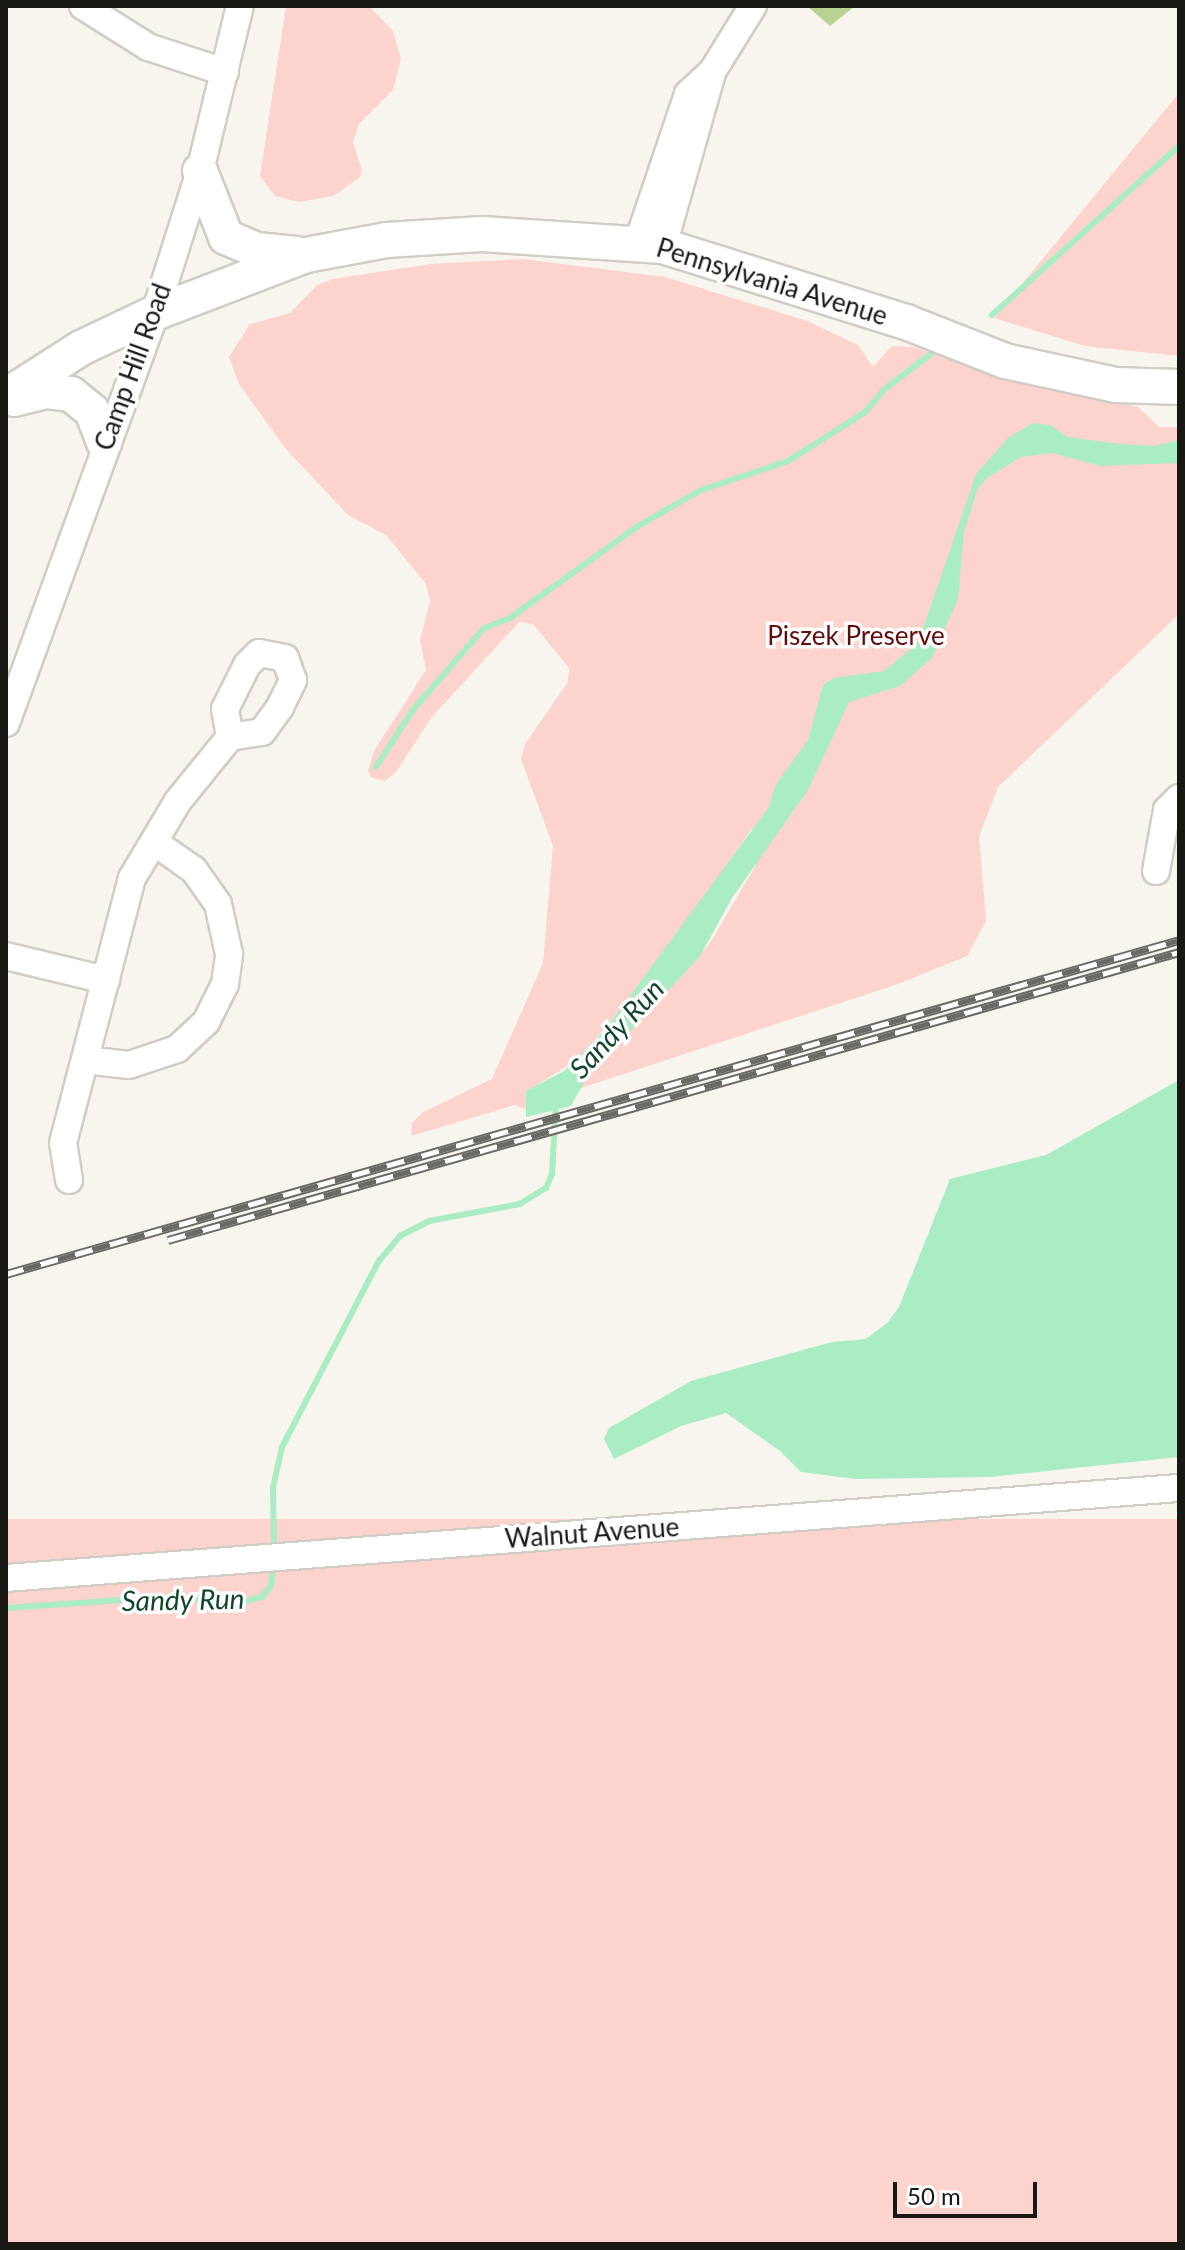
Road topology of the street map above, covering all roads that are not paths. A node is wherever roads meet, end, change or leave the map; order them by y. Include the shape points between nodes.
1 (83, 6) edge
2 (240, 6) edge
3 (753, 6) edge
4 (225, 72) junction
5 (200, 171) junction
6 (650, 244) junction
7 (306, 255) junction
8 (155, 313) junction
9 (1179, 387) edge
10 (6, 398) edge
11 (104, 443) junction
12 (6, 723) edge
13 (230, 737) dead end
14 (1179, 798) edge
15 (154, 842) junction
16 (1156, 871) dead end
17 (6, 956) edge
18 (106, 980) junction
19 (85, 1060) junction
20 (69, 1180) dead end
21 (1179, 1488) edge
22 (6, 1578) edge

1 - 4 street via 148,47
2 - 4 street, Camp Hill Road
3 - 6 street via 712,72
4 - 5 street, Camp Hill Road
5 - 7 main road via 226,237 257,250
5 - 8 street, Camp Hill Road
6 - 7 main road, Pennsylvania Avenue via 482,234 387,240
6 - 9 main road, Pennsylvania Avenue via 906,322 1005,361 1116,385
7 - 8 main road, Pennsylvania Avenue
8 - 10 main road, Pennsylvania Avenue via 81,348
8 - 11 street, Camp Hill Road
10 - 11 main road via 46,391 71,394 92,411
11 - 12 street, Camp Hill Road
13 - 15 street
14 - 16 street via 1167,810
15 - 18 street via 132,878
15 - 19 street via 194,870 218,904 229,954 225,984 206,1022 177,1049 129,1065
17 - 18 street
18 - 19 street
19 - 20 street via 63,1143
21 - 22 street, Walnut Avenue

